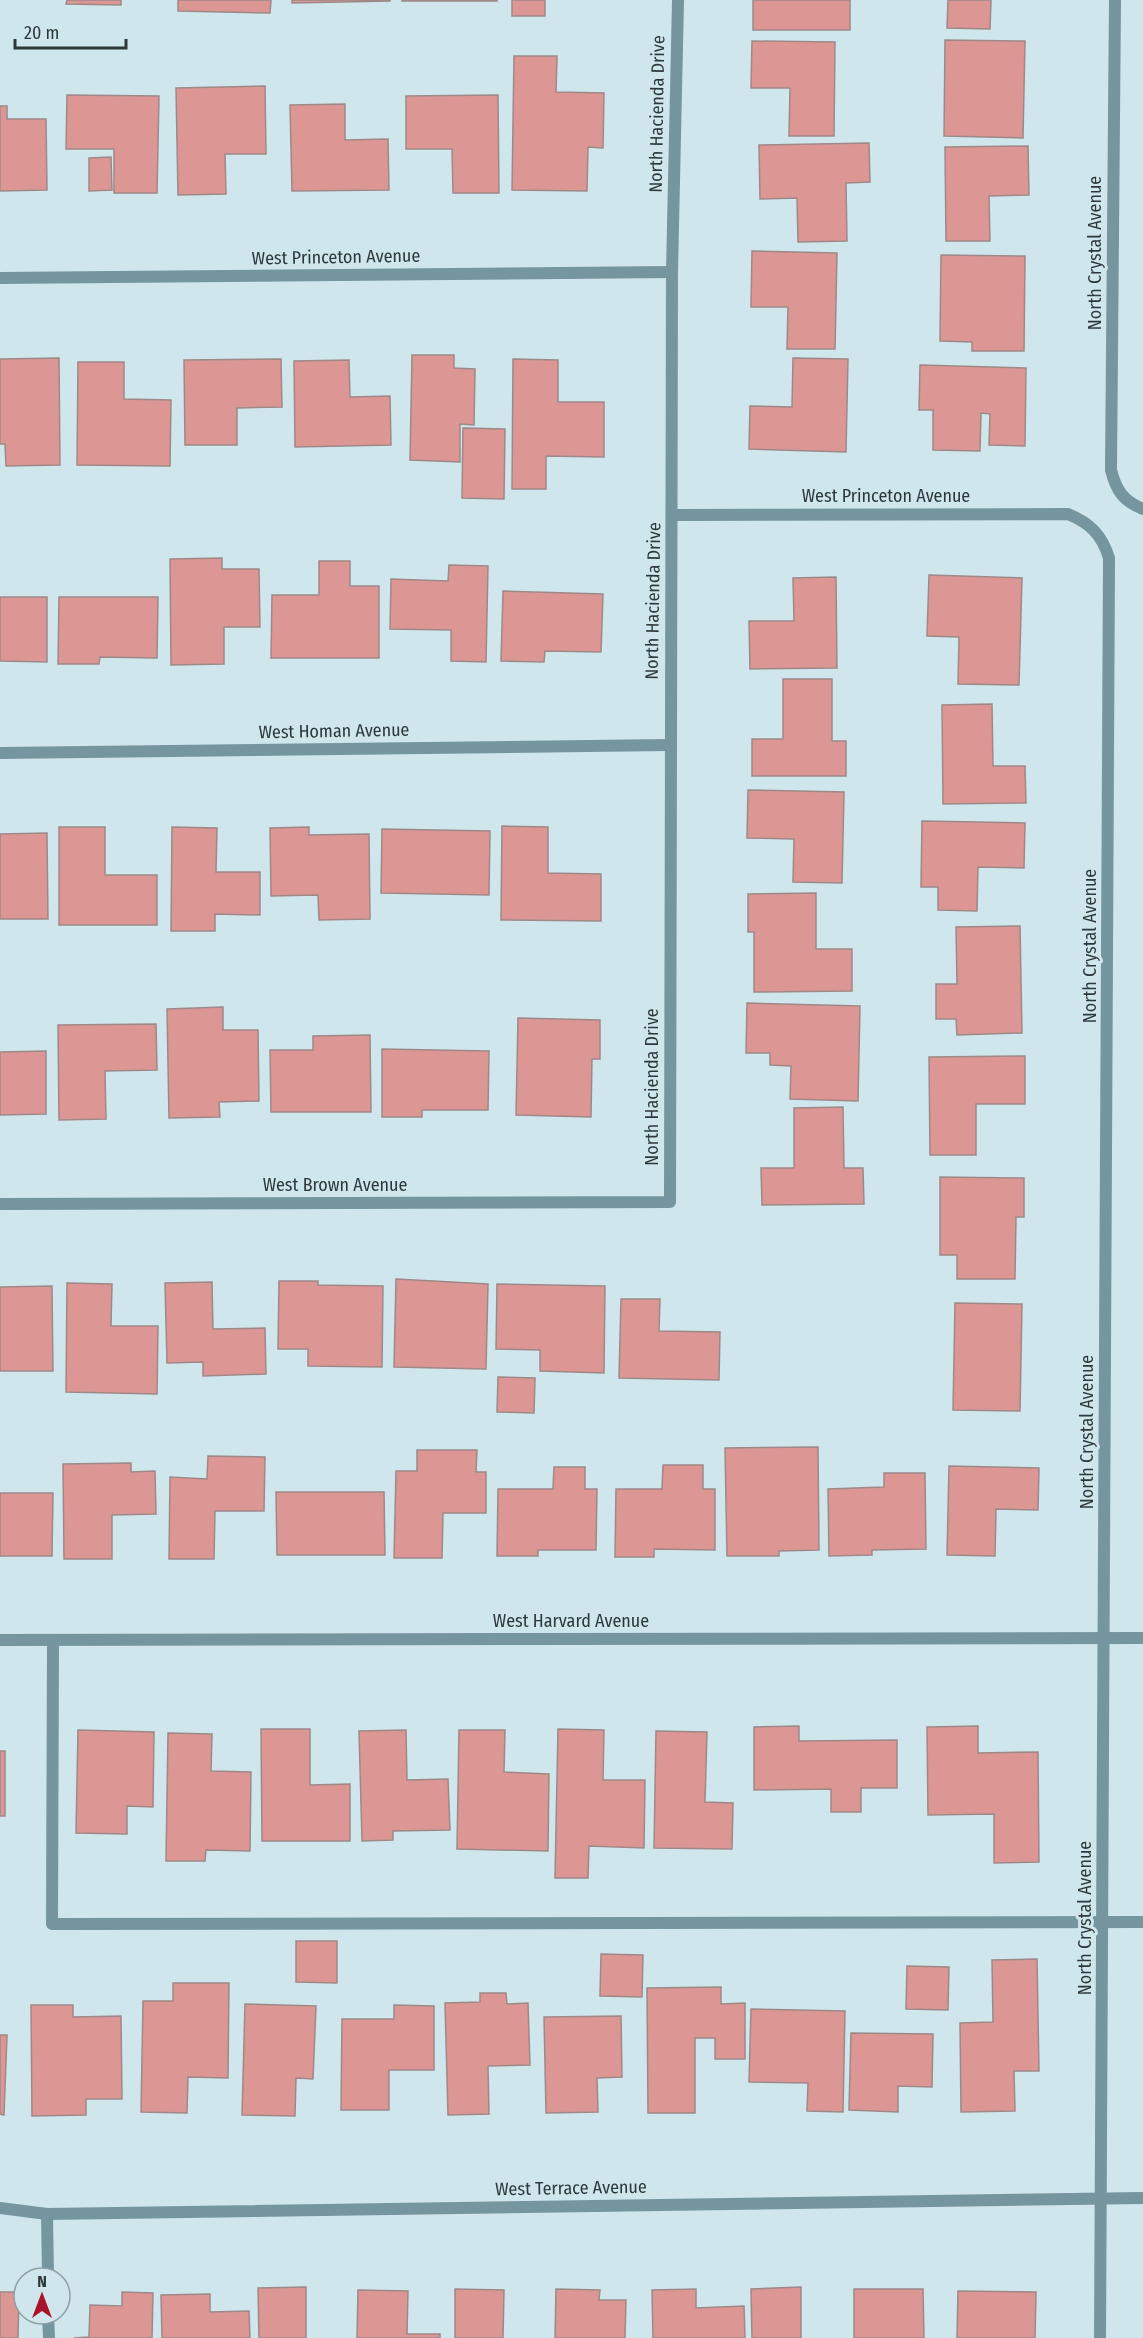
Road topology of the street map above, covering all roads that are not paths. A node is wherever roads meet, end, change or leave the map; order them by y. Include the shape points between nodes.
1 (678, 0) edge
2 (1115, 0) edge
3 (672, 272) junction
4 (0, 278) edge
5 (1143, 509) edge
6 (672, 515) junction
7 (1095, 530) joint
8 (669, 745) junction
9 (0, 753) edge
10 (670, 1202) joint
11 (0, 1204) edge
12 (1104, 1638) junction
13 (1143, 1638) edge
14 (0, 1640) edge
15 (53, 1640) junction
16 (1102, 1923) junction
17 (1143, 1923) edge
18 (1143, 2198) edge
19 (1101, 2199) junction
20 (0, 2208) edge
21 (47, 2214) junction
22 (48, 2266) edge
23 (1100, 2338) edge

1 - 3 street, North Hacienda Drive
2 - 5 street, North Crystal Avenue via 1112,470 1116,489 1128,502
3 - 4 street, West Princeton Avenue
3 - 6 street, North Hacienda Drive
6 - 7 street, West Princeton Avenue via 1068,514
6 - 8 street, North Hacienda Drive
7 - 12 street, North Crystal Avenue via 1104,540 1110,558
8 - 9 street, West Homan Avenue
8 - 10 street, North Hacienda Drive
10 - 11 street, West Brown Avenue
12 - 13 street, West Harvard Avenue
12 - 15 street, West Harvard Avenue
12 - 16 street, North Crystal Avenue
14 - 15 street, West Harvard Avenue
15 - 16 street via 52,1924
16 - 17 street
16 - 19 street, North Crystal Avenue
18 - 19 street, West Terrace Avenue
19 - 21 street, West Terrace Avenue
19 - 23 street, North Crystal Avenue
20 - 21 street, West Terrace Avenue
21 - 22 street

